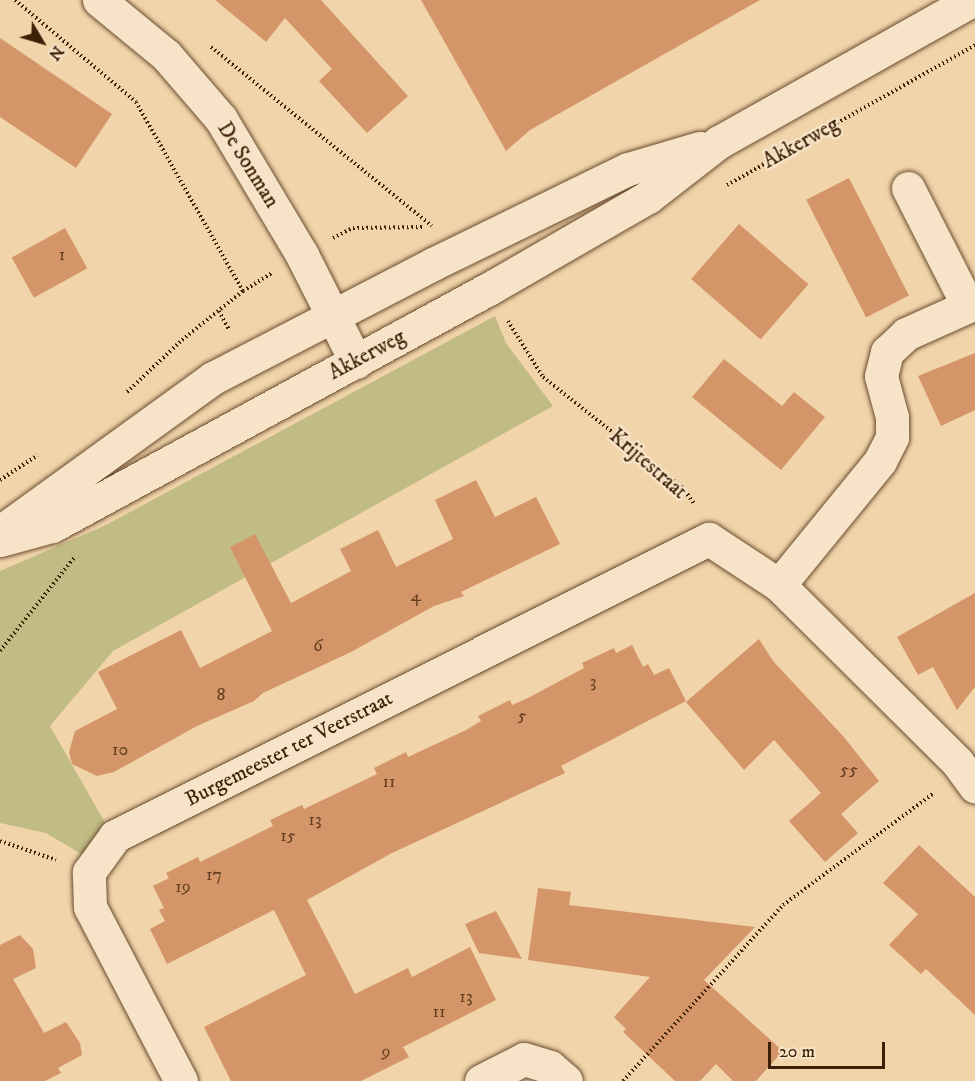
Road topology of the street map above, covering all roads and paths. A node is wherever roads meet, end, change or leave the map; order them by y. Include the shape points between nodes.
1 (15, 0) edge
2 (99, 0) edge
3 (972, 0) edge
4 (208, 45) dead end
5 (975, 45) edge
6 (719, 142) junction
7 (725, 186) dead end
8 (908, 188) dead end
9 (302, 255) junction
10 (492, 287) junction
11 (243, 291) junction
12 (971, 304) edge
13 (333, 315) junction
14 (356, 362) junction
15 (118, 399) dead end
16 (47, 450) dead end
17 (0, 480) edge
18 (0, 532) edge
19 (709, 539) junction
20 (0, 540) edge
21 (779, 585) junction
22 (968, 767) edge
23 (0, 841) edge
24 (88, 872) junction
25 (181, 1081) edge
26 (481, 1081) edge
27 (566, 1081) edge
28 (623, 1081) edge

1 - 11 path via 136,102
2 - 9 street, De Sonman via 166,55 220,119
3 - 6 street, Akkerweg
4 - 9 path via 432,226 353,228
5 - 7 path, Akkerweg
6 - 10 street, Akkerweg via 648,197
6 - 13 street, Akkerweg via 628,169
8 - 12 street
9 - 11 path
9 - 13 street, De Sonman
10 - 14 street, Akkerweg
10 - 19 path, Krijtestraat via 543,377 681,488 698,510
11 - 15 path
12 - 21 street via 906,334 887,352 881,376 892,417 892,437 880,461
13 - 14 street, De Sonman
13 - 18 street, Akkerweg via 213,378
14 - 20 street, Akkerweg via 52,526
16 - 17 path
19 - 21 street
19 - 24 street, Burgemeester ter Veerstraat via 115,836
21 - 22 street
22 - 28 path via 783,905
23 - 24 path
24 - 25 street via 90,907
26 - 27 street via 524,1059 550,1067

